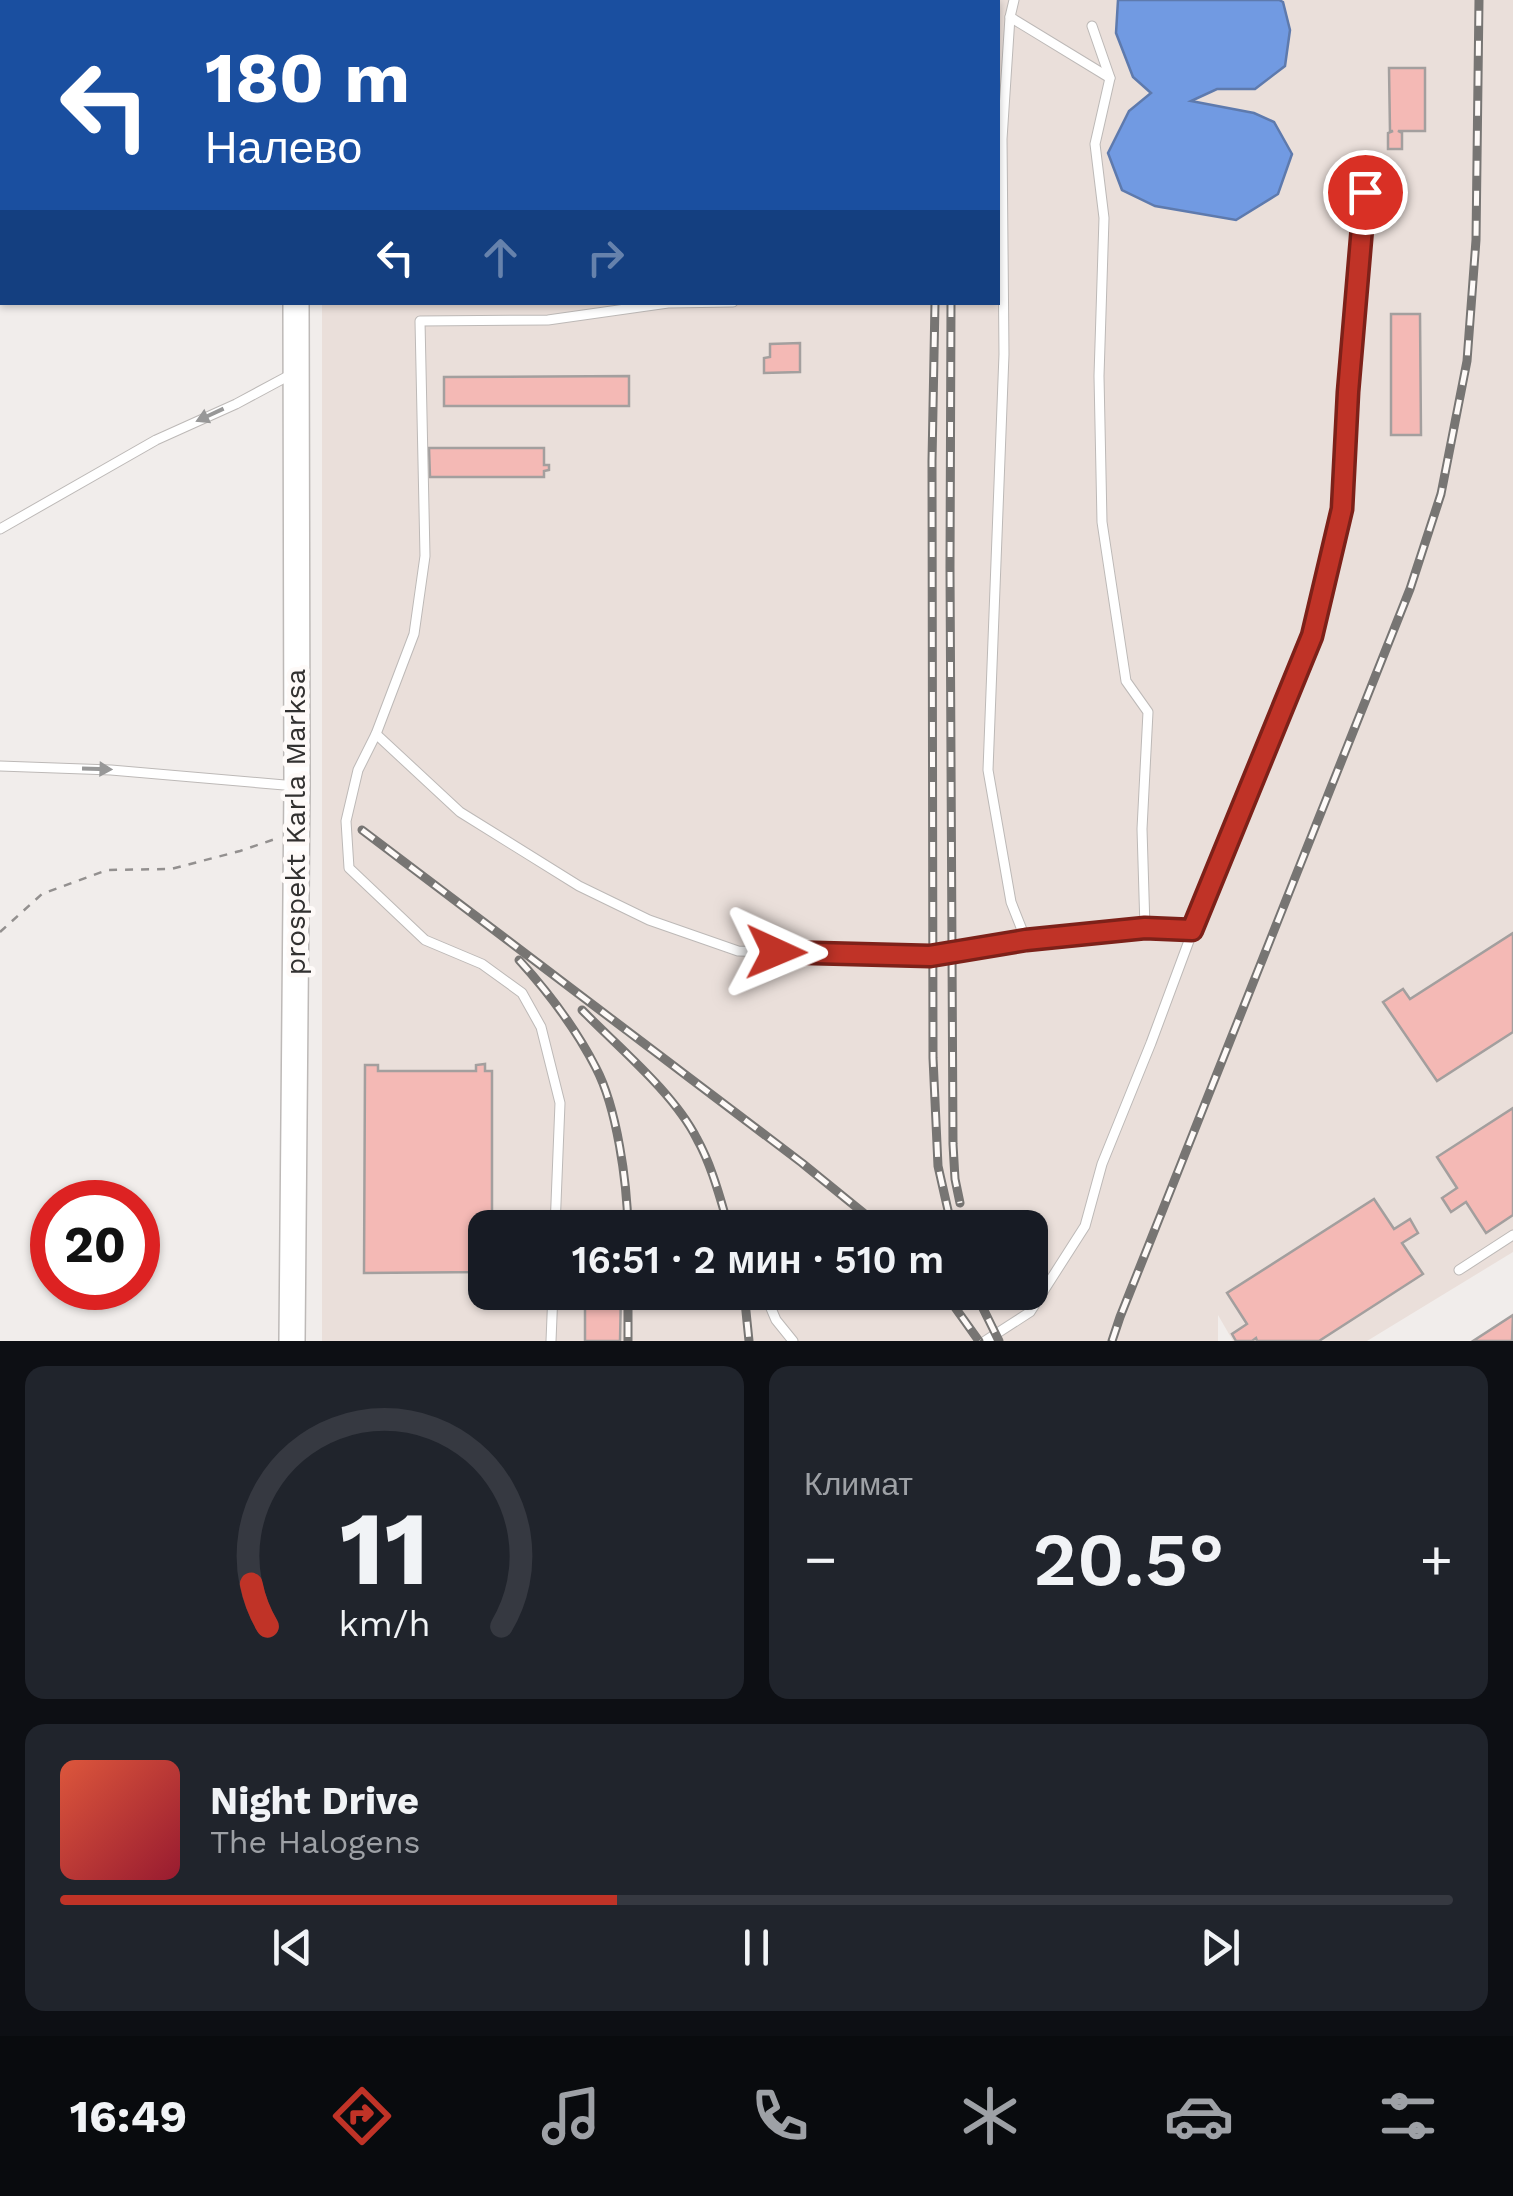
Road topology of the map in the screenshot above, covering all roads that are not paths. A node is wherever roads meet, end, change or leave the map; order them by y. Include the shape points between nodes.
1 (1014, 0) edge
2 (1010, 17) junction
3 (1092, 26) dead end
4 (1110, 78) junction
5 (1365, 192) dead end
6 (296, 305) edge
7 (660, 305) edge
8 (297, 371) junction
9 (0, 529) edge
10 (376, 734) junction
11 (0, 766) edge
12 (298, 786) junction
13 (1145, 928) junction
14 (1192, 930) junction
15 (1026, 940) junction
16 (558, 1210) edge
17 (1513, 1235) edge
18 (1459, 1270) dead end
19 (552, 1310) edge
20 (772, 1310) edge
21 (292, 1341) edge
22 (551, 1341) edge
23 (793, 1341) edge
24 (985, 1341) edge

1 - 2 lane
2 - 4 lane
2 - 15 lane via 988,770 1010,902
3 - 4 lane
4 - 13 lane via 1096,144 1104,218 1102,522 1126,681 1148,712
5 - 14 lane via 1342,509 1312,636
6 - 8 main road, prospekt Karla Marksa
7 - 10 lane via 548,320 420,321 425,556 414,634
8 -> 9 lane via 156,440
8 - 12 main road, prospekt Karla Marksa
10 - 15 lane via 460,812 580,886 649,920 738,951 930,956
10 - 16 lane via 358,770 346,820 349,868 425,940 482,964 522,993 541,1028 560,1102
11 -> 12 lane
12 - 21 main road, prospekt Karla Marksa
13 - 14 lane
13 - 15 lane
14 - 24 lane via 1102,1164 1085,1226 1030,1312
17 - 18 lane
19 - 22 lane
20 - 23 lane

